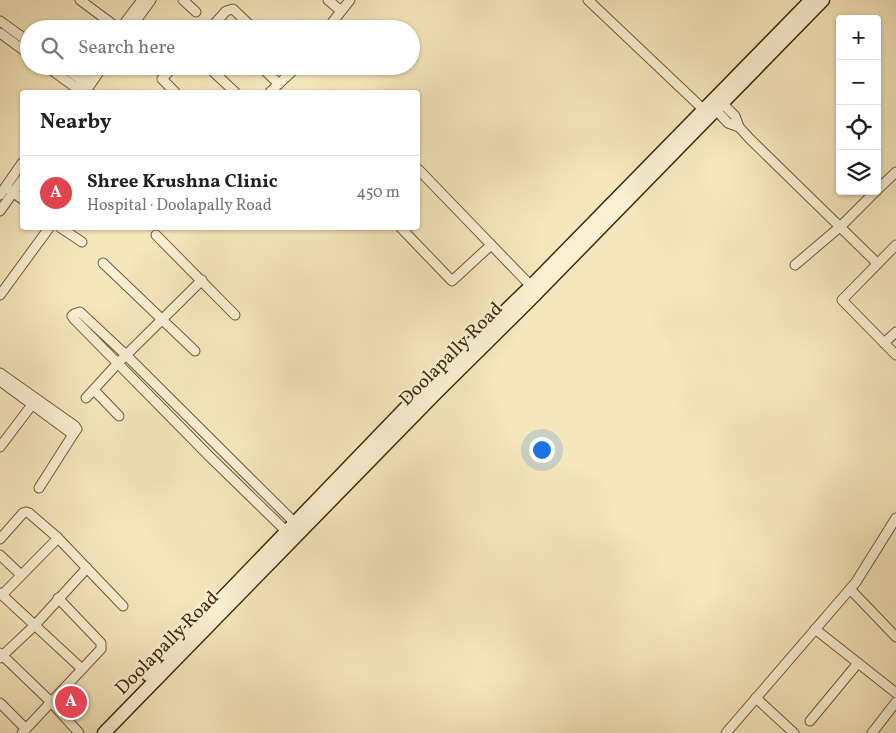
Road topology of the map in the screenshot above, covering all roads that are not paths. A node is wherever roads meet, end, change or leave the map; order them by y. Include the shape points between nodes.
1 (80, 0) edge
2 (142, 0) edge
3 (151, 0) edge
4 (183, 0) edge
5 (328, 0) edge
6 (350, 0) edge
7 (588, 0) edge
8 (811, 0) edge
9 (824, 0) edge
10 (341, 11) junction
11 (196, 12) dead end
12 (108, 20) edge
13 (127, 20) edge
14 (137, 20) edge
15 (220, 20) edge
16 (244, 20) edge
17 (334, 20) edge
18 (0, 21) edge
19 (0, 33) edge
20 (20, 35) edge
21 (20, 45) edge
22 (60, 75) edge
23 (69, 75) edge
24 (88, 75) edge
25 (94, 75) edge
26 (166, 75) edge
27 (217, 75) edge
28 (270, 75) edge
29 (287, 75) edge
30 (279, 84) junction
31 (81, 89) edge
32 (173, 90) edge
33 (233, 90) edge
34 (272, 90) edge
35 (714, 107) junction
36 (20, 168) edge
37 (420, 171) edge
38 (896, 172) edge
39 (20, 182) edge
40 (881, 187) edge
41 (10, 190) junction
42 (0, 195) edge
43 (873, 195) edge
44 (20, 198) edge
45 (0, 211) edge
46 (841, 226) junction
47 (48, 230) edge
48 (64, 230) edge
49 (403, 230) edge
50 (156, 235) dead end
51 (82, 242) dead end
52 (491, 245) junction
53 (896, 245) edge
54 (103, 263) dead end
55 (877, 263) junction
56 (795, 265) dead end
57 (202, 280) junction
58 (531, 286) junction
59 (0, 295) edge
60 (235, 315) dead end
61 (163, 319) junction
62 (896, 332) edge
63 (884, 343) junction
64 (195, 351) dead end
65 (126, 355) junction
66 (896, 355) edge
67 (118, 363) junction
68 (0, 372) edge
69 (0, 381) edge
70 (94, 390) junction
71 (167, 396) junction
72 (86, 398) dead end
73 (34, 402) junction
74 (158, 404) junction
75 (119, 416) dead end
76 (1, 444) edge
77 (236, 465) junction
78 (354, 470) junction
79 (227, 474) junction
80 (39, 488) dead end
81 (896, 518) edge
82 (290, 527) junction
83 (58, 538) junction
84 (0, 539) edge
85 (0, 555) edge
86 (87, 568) junction
87 (21, 575) junction
88 (850, 589) junction
89 (1, 594) edge
90 (58, 598) junction
91 (123, 606) dead end
92 (35, 625) junction
93 (815, 629) junction
94 (896, 637) edge
95 (1, 655) edge
96 (858, 663) junction
97 (82, 669) junction
98 (896, 693) edge
99 (756, 698) junction
100 (52, 702) junction
101 (896, 702) edge
102 (0, 704) edge
103 (810, 721) dead end
104 (24, 731) edge
105 (731, 731) edge
106 (79, 733) edge
107 (92, 733) edge
108 (104, 733) edge
109 (794, 733) edge
110 (872, 733) edge

1 - 12 street
2 - 13 street
3 - 14 street
4 - 11 street
5 - 10 street
6 - 10 street
7 - 35 street
8 - 35 main road
9 - 35 main road, Doolapally Road
10 - 17 street
15 - 16 street via 226,11 232,9
18 - 20 street
19 - 21 street
22 - 31 street
23 - 31 street
24 - 31 street
25 - 31 street
26 - 32 street via 162,79
27 - 33 street
28 - 30 street
29 - 30 street
30 - 34 street
35 - 46 street via 735,116 739,127
35 - 58 main road, Doolapally Road
35 - 78 main road, Doolapally Road
36 - 41 street
37 - 52 street
38 - 40 street
39 - 41 street
41 - 42 street
41 - 44 street
41 - 45 street
43 - 46 street
46 - 55 street
46 - 56 street
47 - 59 street
48 - 51 street
49 - 52 street via 452,281
50 - 57 street
52 - 58 street
53 - 55 street
54 - 61 street
55 - 63 street via 842,300
57 - 60 street
57 - 61 street
58 - 78 main road, Doolapally Road via 417,396
61 - 64 street
61 - 65 street
62 - 63 street
63 - 66 street
65 - 67 street
65 - 67 street via 80,312 72,316
65 - 71 street
67 - 70 street
67 - 74 street
68 - 73 street
69 - 73 street
70 - 72 street
70 - 75 street
71 - 74 street
71 - 77 street
73 - 76 street
73 - 80 street via 76,427
74 - 79 street
77 - 79 street
77 - 82 street
78 - 82 main road, Doolapally Road
78 - 108 main road, Doolapally Road
79 - 82 street
81 - 88 street
82 - 107 main road, Doolapally Road
83 - 84 street via 26,512
83 - 86 street
83 - 87 street
85 - 87 street
86 - 90 street
86 - 91 street
87 - 89 street
88 - 93 street
88 - 94 street
89 - 92 street
90 - 92 street
90 - 97 street via 102,645
92 - 95 street
92 - 97 street
93 - 96 street
93 - 99 street
95 - 100 street
96 - 98 street
96 - 103 street
97 - 100 street
99 - 105 street
99 - 109 street
100 - 104 street
100 - 106 street
101 - 110 street
102 - 104 street

